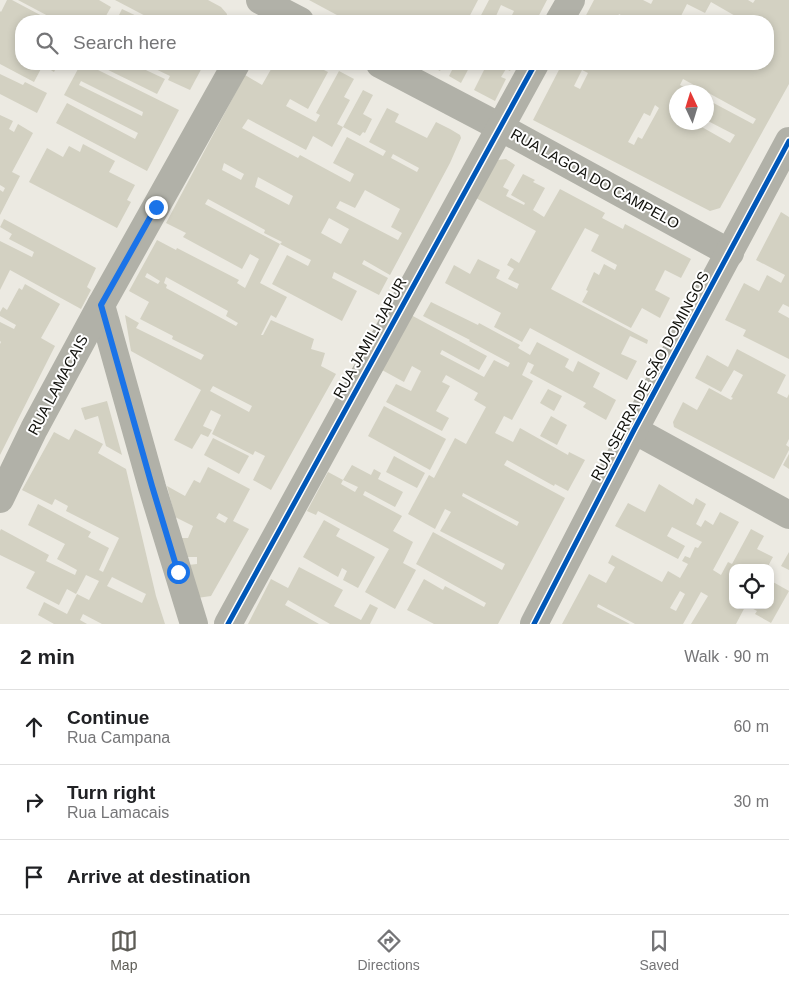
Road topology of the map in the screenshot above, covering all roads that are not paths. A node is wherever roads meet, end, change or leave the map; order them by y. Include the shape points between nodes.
1 (571, 0) edge
2 (262, 9) edge
3 (281, 15) edge
4 (562, 15) edge
5 (233, 70) edge
6 (391, 70) edge
7 (532, 70) edge
8 (500, 127) junction
9 (789, 141) edge
10 (730, 253) junction
11 (101, 305) junction
12 (634, 430) junction
13 (0, 499) edge
14 (789, 515) edge
15 (194, 624) edge
16 (228, 624) edge
17 (534, 624) edge

1 - 4 street
2 - 3 street
5 - 11 street, RUA LAMACAIS
6 - 8 street, RUA LAGOA DO CAMPELO
7 - 8 street, RUA JAMILI JAPUR
8 - 10 street, RUA LAGOA DO CAMPELO
8 - 16 street, RUA JAMILI JAPUR
9 - 10 street, RUA SERRA DE SÃO DOMINGOS
10 - 12 street, RUA SERRA DE SÃO DOMINGOS
11 - 13 street, RUA LAMACAIS
11 - 15 street
12 - 14 street
12 - 17 street, RUA SERRA DE SÃO DOMINGOS

